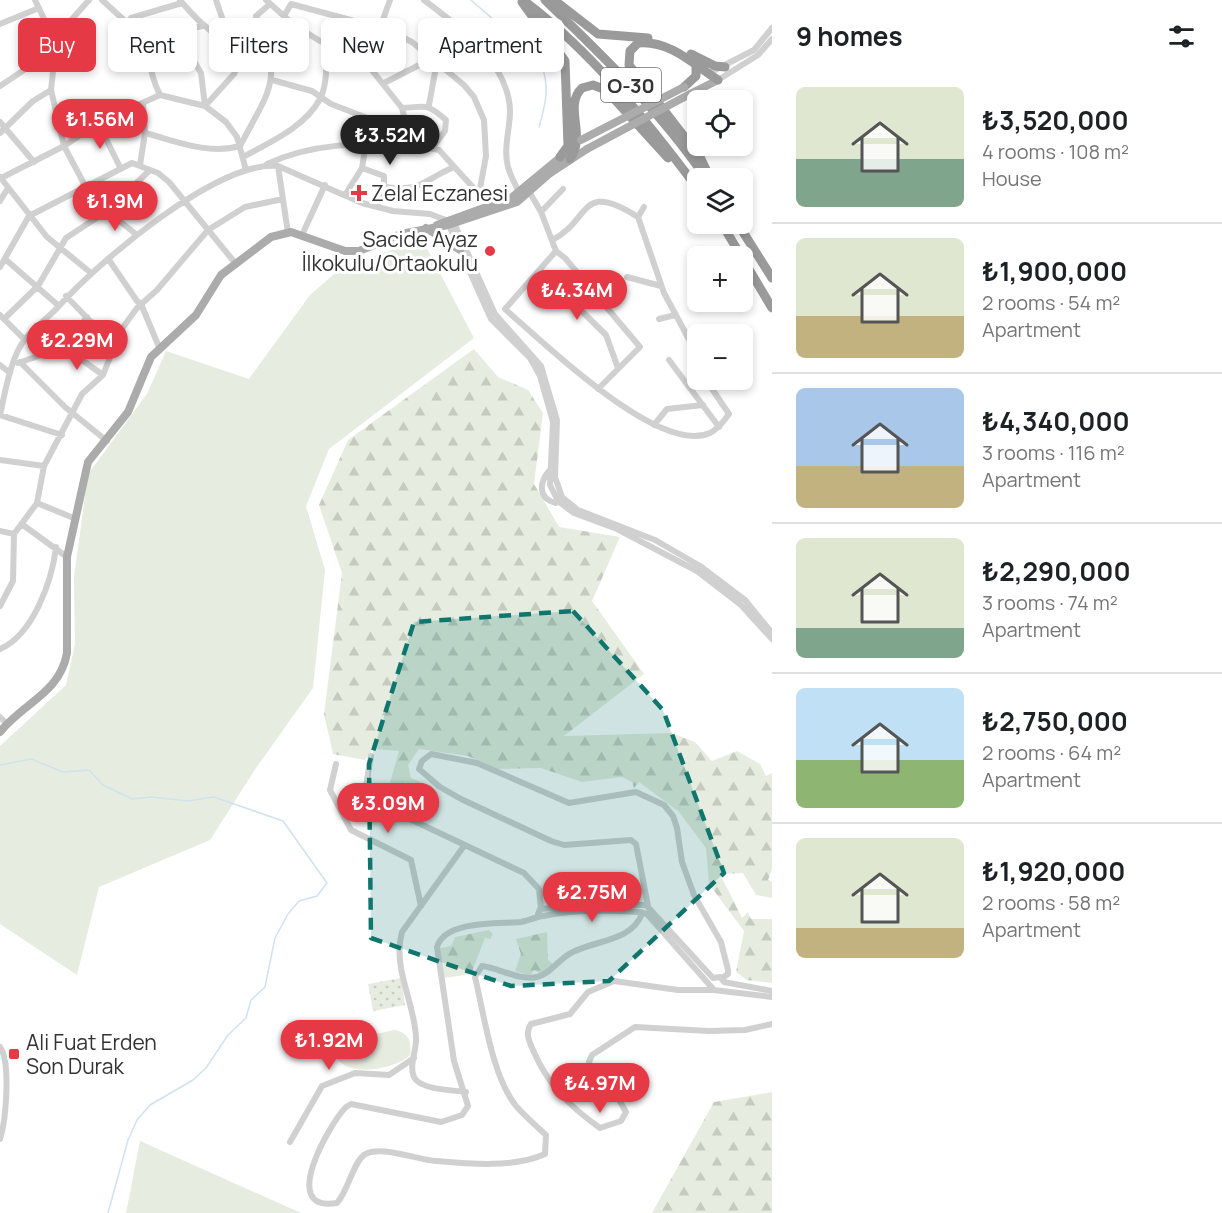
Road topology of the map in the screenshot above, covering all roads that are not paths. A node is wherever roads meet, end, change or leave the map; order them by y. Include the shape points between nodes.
1 (35, 0) edge
2 (87, 0) edge
3 (102, 0) edge
4 (216, 0) edge
5 (390, 0) edge
6 (424, 0) edge
7 (522, 0) edge
8 (545, 0) edge
9 (554, 0) edge
10 (181, 2) edge
11 (268, 2) edge
12 (39, 8) junction
13 (284, 16) junction
14 (44, 18) edge
15 (72, 18) edge
16 (121, 18) edge
17 (132, 18) edge
18 (222, 18) edge
19 (257, 18) edge
20 (342, 18) edge
21 (383, 18) edge
22 (0, 24) edge
23 (202, 26) junction
24 (197, 27) edge
25 (772, 28) edge
26 (209, 30) edge
27 (772, 39) edge
28 (321, 41) edge
29 (697, 61) junction
30 (197, 66) edge
31 (725, 67) junction
32 (418, 68) edge
33 (21, 72) edge
34 (53, 72) edge
35 (150, 72) edge
36 (235, 72) edge
37 (272, 72) edge
38 (324, 72) edge
39 (374, 72) edge
40 (433, 72) edge
41 (448, 72) edge
42 (713, 75) junction
43 (272, 80) junction
44 (384, 83) junction
45 (0, 86) edge
46 (51, 90) junction
47 (688, 90) edge
48 (689, 90) edge
49 (687, 91) edge
50 (160, 95) junction
51 (322, 97) junction
52 (143, 105) junction
53 (429, 105) junction
54 (204, 106) junction
55 (402, 108) junction
56 (0, 122) edge
57 (98, 123) junction
58 (6, 128) junction
59 (0, 133) edge
60 (145, 133) junction
61 (367, 144) junction
62 (411, 144) junction
63 (578, 144) junction
64 (64, 146) junction
65 (240, 146) junction
66 (434, 147) junction
67 (243, 157) junction
68 (565, 158) junction
69 (34, 162) junction
70 (140, 165) junction
71 (267, 165) junction
72 (278, 166) junction
73 (120, 167) junction
74 (454, 167) junction
75 (362, 168) junction
76 (701, 168) edge
77 (704, 168) edge
78 (246, 170) junction
79 (150, 171) junction
80 (687, 175) edge
81 (1, 177) edge
82 (687, 178) edge
83 (325, 184) junction
84 (384, 187) junction
85 (9, 188) junction
86 (85, 189) junction
87 (563, 189) dead end
88 (519, 192) junction
89 (530, 193) junction
90 (479, 194) junction
91 (345, 195) junction
92 (284, 199) junction
93 (0, 201) edge
94 (184, 202) junction
95 (489, 205) junction
96 (376, 207) junction
97 (644, 207) dead end
98 (104, 212) junction
99 (542, 212) junction
100 (29, 216) junction
101 (638, 217) junction
102 (450, 223) junction
103 (426, 228) junction
104 (208, 230) junction
105 (288, 233) junction
106 (728, 234) edge
107 (744, 234) edge
108 (137, 235) junction
109 (302, 235) junction
110 (552, 240) junction
111 (59, 247) junction
112 (460, 250) junction
113 (556, 251) junction
114 (5, 259) junction
115 (109, 260) junction
116 (236, 264) junction
117 (0, 267) edge
118 (541, 271) junction
119 (91, 273) junction
120 (627, 277) dead end
121 (772, 278) edge
122 (38, 286) junction
123 (661, 286) junction
124 (66, 296) junction
125 (141, 304) junction
126 (59, 306) junction
127 (772, 308) edge
128 (675, 315) junction
129 (3, 316) edge
130 (87, 317) junction
131 (659, 319) dead end
132 (117, 337) junction
133 (687, 337) edge
134 (24, 339) junction
135 (64, 347) junction
136 (159, 347) junction
137 (669, 360) dead end
138 (20, 362) junction
139 (0, 365) edge
140 (13, 366) junction
141 (618, 368) junction
142 (10, 373) junction
143 (103, 375) junction
144 (598, 389) junction
145 (713, 390) edge
146 (703, 405) junction
147 (73, 412) junction
148 (0, 415) edge
149 (654, 425) junction
150 (719, 427) junction
151 (62, 435) junction
152 (107, 441) junction
153 (0, 460) edge
154 (44, 466) junction
155 (557, 487) junction
156 (558, 501) junction
157 (37, 503) junction
158 (76, 519) junction
159 (23, 525) junction
160 (0, 531) edge
161 (14, 534) junction
162 (56, 548) junction
163 (67, 557) junction
164 (0, 606) edge
165 (772, 633) edge
166 (772, 639) edge
167 (0, 649) edge
168 (0, 717) edge
169 (7, 724) junction
170 (0, 732) edge
171 (371, 756) dead end
172 (336, 764) dead end
173 (464, 846) junction
174 (421, 906) junction
175 (645, 910) junction
176 (543, 912) junction
177 (723, 980) junction
178 (712, 981) junction
179 (717, 991) junction
180 (772, 991) edge
181 (772, 997) edge
182 (772, 1024) edge
183 (0, 1047) edge
184 (414, 1058) junction
185 (466, 1092) junction
186 (1, 1135) edge
187 (290, 1142) dead end

1 - 12 street
2 - 15 street
3 - 16 street
4 - 18 street
5 - 21 street
6 - 88 street via 493,63 505,83 510,109 507,165
7 - 63 highway via 565,61
7 - 80 highway, O-30 via 542,14 603,75 657,134
8 - 76 highway, O-30 via 635,89
9 - 29 highway via 598,34 667,42
10 - 17 street
10 - 23 street
11 - 13 street
11 - 19 street
12 - 14 street
12 - 22 street
13 - 20 street via 291,4
13 - 28 street
23 - 24 street
23 - 26 street
25 - 31 street via 754,50
27 - 42 street via 758,55
29 - 31 highway
29 - 42 highway
29 - 47 highway via 698,72
29 - 77 highway via 646,42 633,47 628,57 634,74 700,157
30 - 54 street
31 - 42 street
32 - 44 street
33 - 45 street
34 - 46 street
35 - 50 street
36 - 54 street
37 - 43 street
38 - 51 street
39 - 44 street
40 - 53 street
41 - 90 street via 474,97 484,120 486,156
42 - 48 main road
43 - 51 street
43 - 65 street
44 - 55 street
46 - 58 street via 33,101
46 - 64 street
49 - 63 main road, bridge
50 - 52 street
50 - 54 street
51 - 61 street via 370,119
51 - 67 street via 308,116 282,136
52 - 57 street
52 - 60 street
53 - 55 street
53 - 66 street via 446,120 446,132
54 - 65 street via 226,122
55 - 62 street
56 - 58 street
57 - 64 street
57 - 73 street
58 - 59 street
58 - 69 street
60 - 65 street via 206,150
60 - 70 street
61 - 62 street via 408,148
61 - 71 street via 309,149
61 - 75 street
62 - 66 street
63 - 68 main road
63 - 68 highway via 568,146
63 - 82 highway via 574,100 586,86 599,87
64 - 69 street
64 - 86 street
65 - 67 street
66 - 74 street
67 - 78 street
68 - 88 main road
68 - 89 main road
69 - 81 street
70 - 73 street
70 - 79 street
71 - 72 street
71 - 78 street
72 - 83 street
72 - 92 street
73 - 86 street
74 - 84 street via 416,189
74 - 90 street
75 - 84 street via 384,176
75 - 91 street
78 - 94 street
79 - 94 street via 169,182
79 - 98 street
81 - 85 street
83 - 91 street
83 - 109 street
84 - 96 street
85 - 93 street
85 - 100 street
86 - 98 street
86 - 100 street
87 - 99 street
88 - 95 main road
89 - 99 street
89 - 102 main road via 517,202
90 - 95 street
91 - 96 street
92 - 104 street via 245,207
92 - 105 street
94 - 104 street
94 - 108 street
95 - 102 main road
96 - 102 street via 430,214
97 - 101 street
98 - 108 street
98 - 111 street
99 - 110 street
100 - 111 street
100 - 114 street
101 - 110 street via 598,201
101 - 123 street
102 - 103 main road
102 - 112 street
102 - 155 street via 495,314 541,366 557,420
103 - 109 main road via 359,251 345,251
103 - 112 main road
104 - 116 street
104 - 125 street
105 - 109 main road
105 - 116 main road via 271,237
106 - 127 highway
107 - 121 highway
108 - 115 street
110 - 113 street
111 - 119 street
111 - 122 street
112 - 156 street via 491,319 530,358 540,376 553,422 549,471 552,492
113 - 118 street
113 - 141 street via 640,347
114 - 117 street
114 - 122 street
115 - 119 street
115 - 125 street
116 - 136 main road via 212,286 196,315
118 - 141 street via 606,335
118 - 144 street via 505,309
119 - 124 street
120 - 123 street
122 - 126 street
122 - 129 street
123 - 128 street
124 - 126 street
124 - 130 street
125 - 132 street
125 - 136 street
126 - 134 street
128 - 131 street
128 - 133 street
129 - 134 street
130 - 132 street
130 - 135 street
132 - 143 street
134 - 140 street
135 - 138 street
135 - 143 street
136 - 152 main road via 128,412
137 - 146 street
138 - 140 street
138 - 147 street
139 - 142 street
140 - 142 street
141 - 144 street
142 - 148 street
143 - 147 street via 82,394
144 - 149 street
145 - 150 street via 729,414
146 - 149 street via 667,409
146 - 150 street
147 - 151 street
147 - 152 street
148 - 151 street
149 - 150 street via 691,436 708,434
151 - 154 street
152 - 158 main road via 88,462
153 - 154 street
154 - 157 street
155 - 156 street
155 - 165 street via 578,510 655,540 717,577 745,600
156 - 166 street via 574,513 617,529 697,571 740,604
157 - 158 street
157 - 159 street
158 - 163 main road
159 - 161 street
159 - 162 street
160 - 161 street
161 - 164 street via 13,581
162 - 163 street
162 - 167 street via 46,590 26,628
163 - 169 main road via 64,667 41,697
168 - 169 street
169 - 170 main road
171 - 173 street via 366,786 374,802
172 - 174 street via 330,790 346,825 411,860
173 - 174 street
173 - 176 street via 532,878 539,889
174 - 184 street via 399,942 416,1038
175 - 176 street via 591,905
175 - 177 street via 636,844 631,840 564,845 551,841 440,787 419,769 422,761 431,754 477,763 569,803 636,792 664,805 673,816 682,865 694,895 721,942 728,969
175 - 178 street
175 - 185 street via 639,922 625,934 571,953 539,977 482,966 475,977 506,1089 515,1104 546,1135 545,1154 534,1160 467,1162 434,1161 375,1150 362,1156 337,1203 322,1204 308,1193 308,1177 346,1107 351,1104 448,1121 462,1115 468,1106
176 - 185 street via 522,922 491,922 451,931 439,940 441,984 452,1050
177 - 178 street
177 - 179 street
177 - 180 street
178 - 179 street
179 - 181 street
179 - 182 street via 614,981 588,992 570,1014 531,1024 528,1038 543,1074 556,1091 600,1128 621,1121 626,1112 614,1091 595,1078 589,1062 592,1055 635,1027 709,1031
183 - 186 street via 7,1069
184 - 185 street via 417,1081
184 - 187 street via 389,1075 355,1073 322,1086

